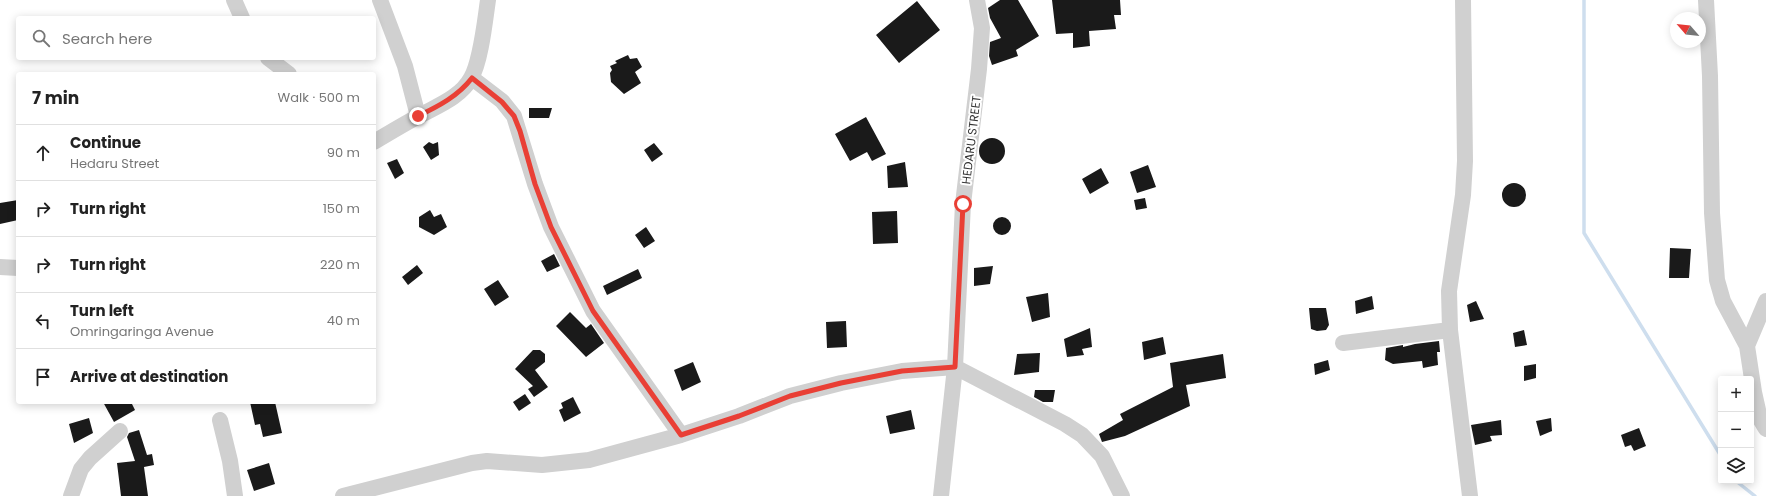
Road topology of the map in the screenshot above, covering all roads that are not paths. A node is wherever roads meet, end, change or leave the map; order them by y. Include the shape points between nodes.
1 (234, 0) edge
2 (380, 0) edge
3 (488, 0) edge
4 (977, 0) edge
5 (1463, 0) edge
6 (1706, 0) edge
7 (241, 16) edge
8 (271, 60) edge
9 (286, 72) edge
10 (472, 78) junction
11 (418, 116) junction
12 (377, 137) edge
13 (0, 267) edge
14 (16, 268) edge
15 (1766, 301) edge
16 (1450, 330) junction
17 (1343, 343) dead end
18 (1746, 346) junction
19 (955, 367) junction
20 (220, 420) dead end
21 (1766, 428) edge
22 (120, 431) dead end
23 (681, 435) junction
24 (71, 496) edge
25 (235, 496) edge
26 (343, 496) edge
27 (942, 496) edge
28 (1122, 496) edge
29 (1470, 496) edge

1 - 7 street
2 - 11 street via 405,66
3 - 10 street
4 - 19 street, HEDARU STREET via 982,28 963,204
5 - 16 street via 1465,162 1449,291
6 - 18 street via 1712,220 1717,280 1723,301
8 - 9 street
10 - 11 street via 463,90
10 - 23 street via 502,102 514,116 551,227 593,311
11 - 12 street
13 - 14 street
15 - 18 street
16 - 17 street
16 - 29 street
18 - 21 street via 1760,419
19 - 23 street via 902,371 841,383 790,396
19 - 27 street, HEDARU STREET
19 - 28 street via 1082,435 1102,456
20 - 25 street
22 - 24 street via 90,458 81,470
23 - 26 street via 589,460 542,465 486,461 472,463

